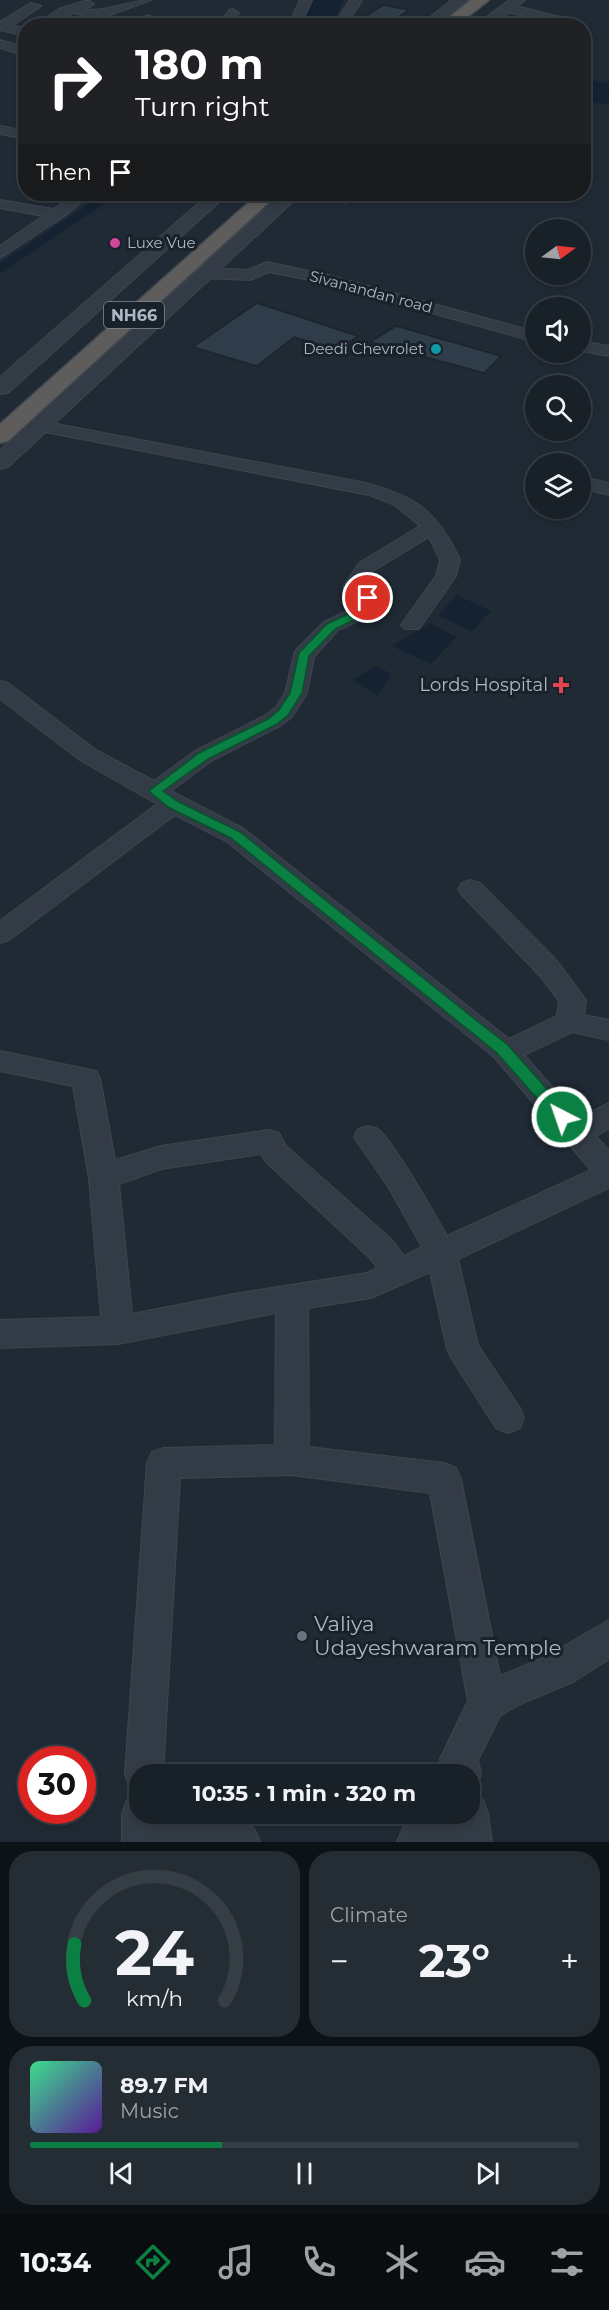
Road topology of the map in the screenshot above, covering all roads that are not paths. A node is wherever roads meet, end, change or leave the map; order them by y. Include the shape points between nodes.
1 (103, 0) edge
2 (145, 0) edge
3 (306, 0) edge
4 (356, 0) edge
5 (461, 0) edge
6 (482, 0) edge
7 (13, 2) dead end
8 (508, 3) edge
9 (35, 6) junction
10 (67, 11) junction
11 (233, 13) dead end
12 (54, 18) edge
13 (230, 18) edge
14 (298, 18) edge
15 (345, 18) edge
16 (437, 18) edge
17 (457, 18) edge
18 (480, 18) edge
19 (491, 18) edge
20 (551, 18) edge
21 (18, 30) edge
22 (18, 36) edge
23 (0, 44) edge
24 (18, 50) edge
25 (0, 130) edge
26 (18, 133) edge
27 (76, 201) edge
28 (211, 201) edge
29 (231, 201) edge
30 (261, 201) edge
31 (284, 201) edge
32 (0, 204) edge
33 (58, 214) junction
34 (0, 253) edge
35 (206, 273) junction
36 (525, 333) edge
37 (609, 333) edge
38 (604, 350) edge
39 (0, 388) edge
40 (0, 406) edge
41 (41, 426) junction
42 (0, 435) edge
43 (0, 462) edge
44 (591, 485) edge
45 (609, 489) edge
46 (432, 527) junction
47 (412, 625) dead end
48 (0, 688) edge
49 (164, 797) junction
50 (471, 889) dead end
51 (0, 934) edge
52 (570, 1022) junction
53 (609, 1030) edge
54 (506, 1052) junction
55 (0, 1061) edge
56 (609, 1114) edge
57 (577, 1133) junction
58 (368, 1137) dead end
59 (609, 1173) edge
60 (104, 1178) junction
61 (441, 1252) junction
62 (398, 1272) junction
63 (292, 1298) junction
64 (118, 1330) junction
65 (0, 1334) edge
66 (508, 1418) dead end
67 (292, 1460) junction
68 (609, 1638) edge
69 (488, 1703) junction
70 (145, 1764) edge
71 (460, 1764) edge
72 (471, 1824) edge
73 (135, 1831) edge
74 (240, 1842) edge
75 (417, 1842) edge

1 - 10 street
2 - 10 street via 99,15
3 - 14 street
4 - 15 street
5 - 16 street
6 - 17 highway
7 - 9 street
8 - 18 highway
8 - 19 street
8 - 20 street
9 - 10 street
9 - 21 street via 1,27
10 - 12 street
11 - 13 street
22 - 23 street
23 - 24 street
25 - 26 street
27 - 33 street
28 - 39 street
29 - 40 highway, NH66
30 - 42 highway, NH66
31 - 35 street
32 - 33 street
33 - 34 street
35 - 36 street, Sivanandan road via 250,275 267,267 278,269 333,280
35 - 41 street
37 - 38 street
41 - 43 street
41 - 46 street via 153,445 383,495 403,502
44 - 45 street
46 - 47 street via 450,560 446,576
46 - 49 street via 362,572 354,587 368,598 362,612 331,627 303,656 296,693 284,712 209,752
48 - 49 street via 88,755
49 - 51 street
49 - 54 street via 235,835
50 - 52 street via 511,928 573,1000
52 - 53 street
52 - 54 street
54 - 57 street
55 - 60 street via 86,1078
56 - 57 street
57 - 59 street
58 - 61 street via 399,1180
59 - 61 street
60 - 62 street via 133,1165 269,1141 276,1154 381,1249
60 - 64 street
61 - 62 street
61 - 66 street via 463,1349
62 - 63 street via 371,1285
63 - 64 street
63 - 67 street
64 - 65 street
67 - 69 street via 444,1479
67 - 70 street via 164,1463
68 - 69 street via 560,1668
69 - 71 street
72 - 75 street via 474,1839
73 - 74 street

